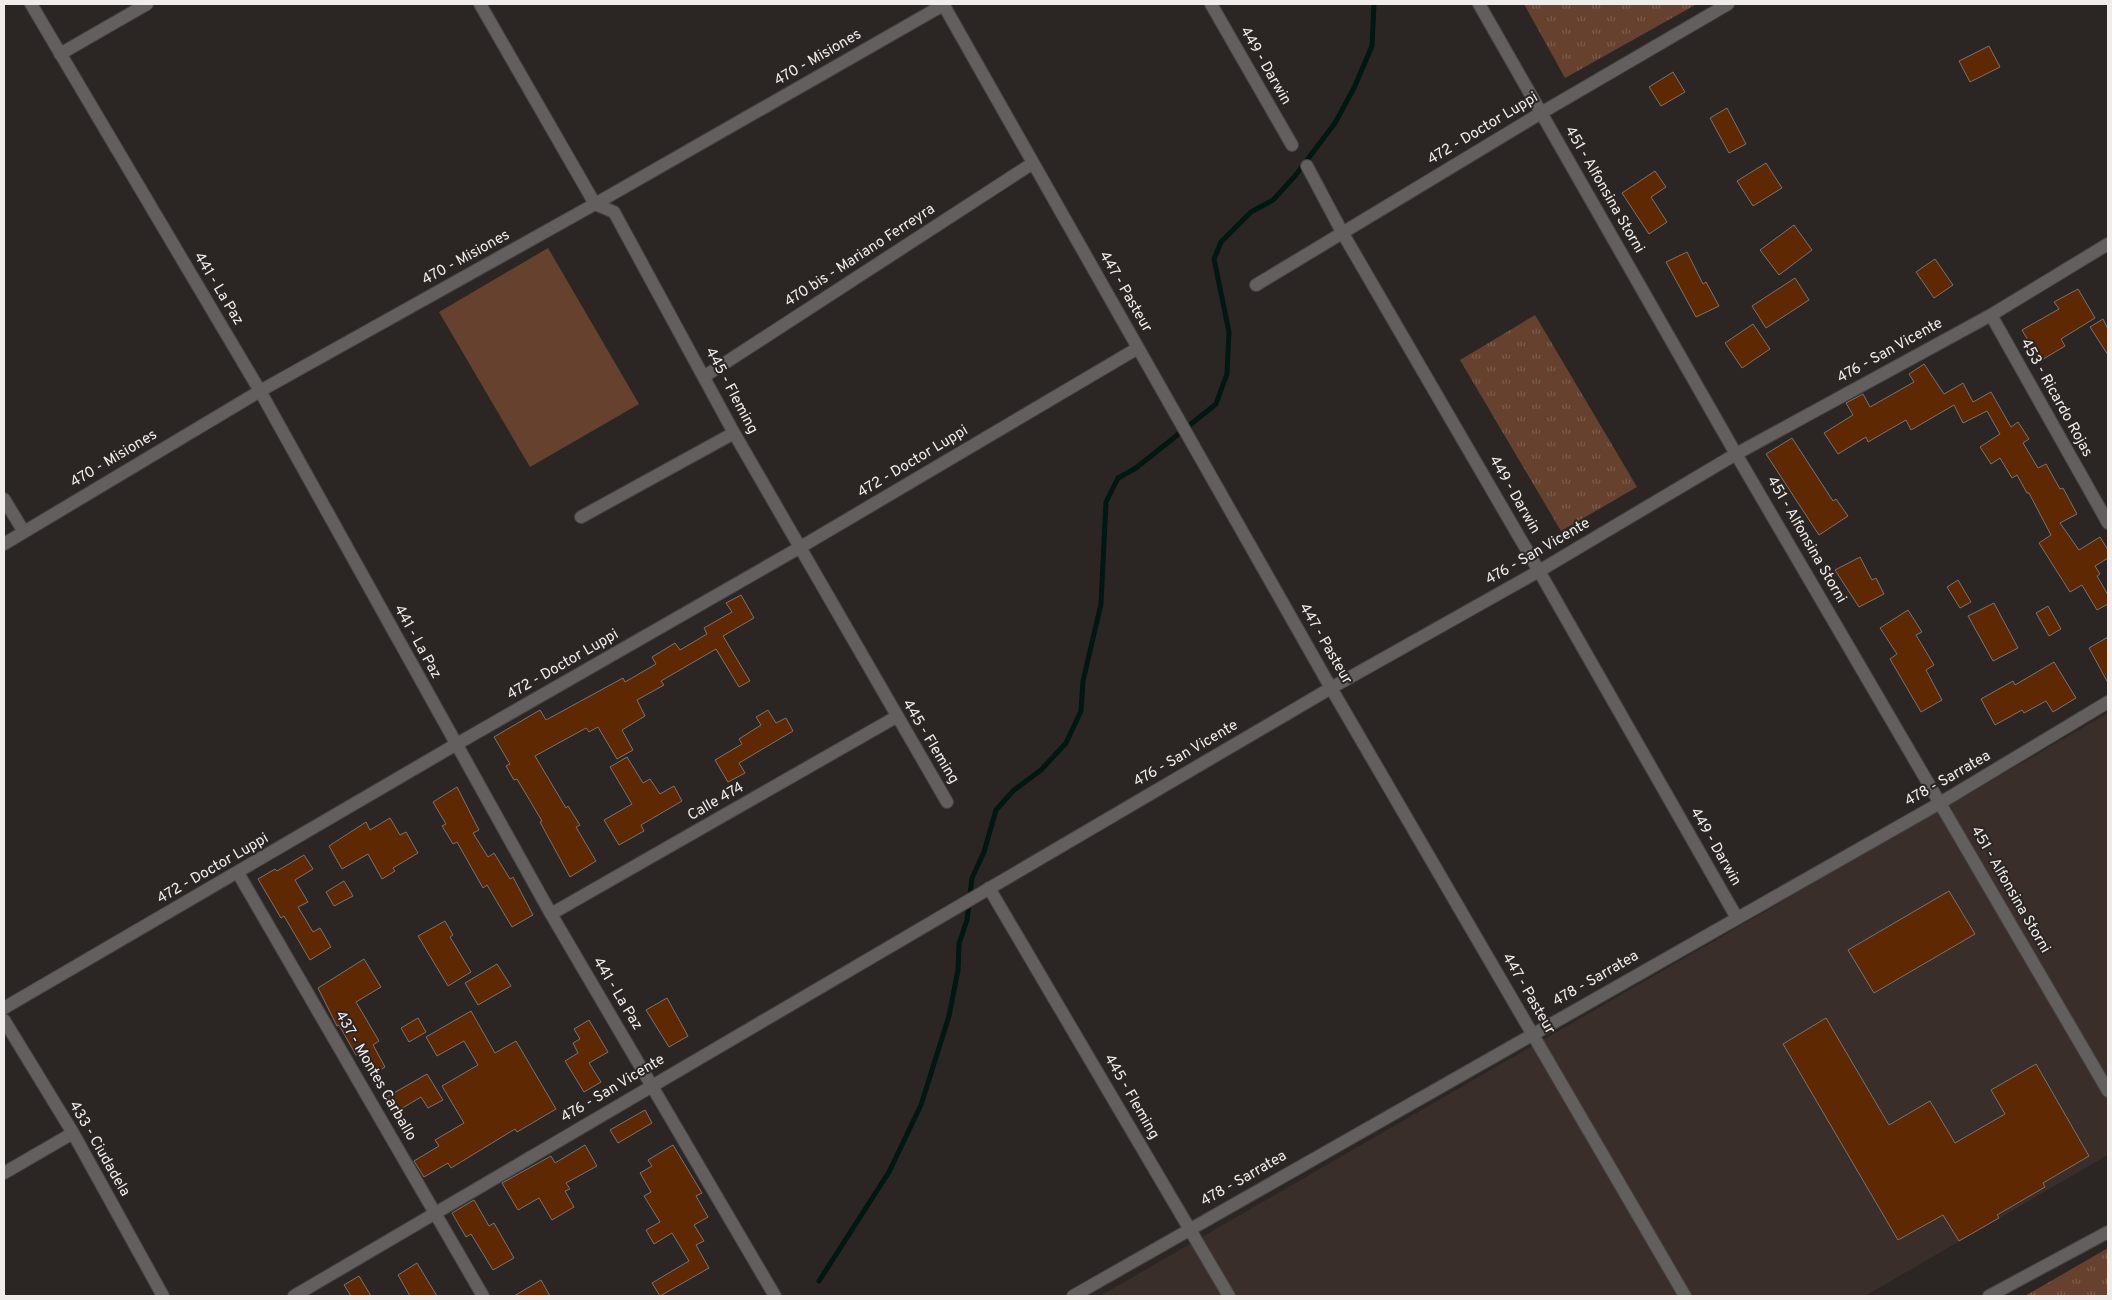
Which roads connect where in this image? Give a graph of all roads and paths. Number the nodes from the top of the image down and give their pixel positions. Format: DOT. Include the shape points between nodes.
graph roads {
  1 [pos="32,4"];
  2 [pos="147,4"];
  3 [pos="480,4"];
  4 [pos="944,4"];
  5 [pos="1211,4"];
  6 [pos="1479,4"];
  7 [pos="1728,4"];
  8 [pos="60,54"];
  9 [pos="1541,113"];
  10 [pos="1292,145"];
  11 [pos="1033,163"];
  12 [pos="1307,166"];
  13 [pos="595,204"];
  14 [pos="1342,232"];
  15 [pos="2108,244"];
  16 [pos="1256,285"];
  17 [pos="1990,315"];
  18 [pos="1138,348"];
  19 [pos="704,376"];
  20 [pos="260,391"];
  21 [pos="734,433"];
  22 [pos="1736,454"];
  23 [pos="4,499"];
  24 [pos="581,517"];
  25 [pos="2108,523"];
  26 [pos="24,532"];
  27 [pos="4,544"];
  28 [pos="799,548"];
  29 [pos="1539,571"];
  30 [pos="1331,688"];
  31 [pos="2108,702"];
  32 [pos="896,717"];
  33 [pos="455,745"];
  34 [pos="947,802"];
  35 [pos="1940,802"];
  36 [pos="238,873"];
  37 [pos="987,889"];
  38 [pos="551,914"];
  39 [pos="1737,918"];
  40 [pos="4,1008"];
  41 [pos="4,1020"];
  42 [pos="1532,1034"];
  43 [pos="652,1084"];
  44 [pos="2108,1091"];
  45 [pos="73,1133"];
  46 [pos="4,1172"];
  47 [pos="436,1213"];
  48 [pos="1190,1228"];
  49 [pos="2108,1232"];
  50 [pos="163,1296"];
  51 [pos="294,1296"];
  52 [pos="483,1296"];
  53 [pos="775,1296"];
  54 [pos="1073,1296"];
  55 [pos="1229,1296"];
  56 [pos="1685,1296"];
  57 [pos="1989,1296"];
  1 -- 8 [label="street, 441 - La Paz"];
  2 -- 8 [label="street"];
  3 -- 13 [label="street"];
  4 -- 11 [label="street, 447 - Pasteur"];
  4 -- 13 [label="street, 470 - Misiones"];
  5 -- 10 [label="street, 449 - Darwin"];
  6 -- 9 [label="street, 451 - Alfonsina Storni"];
  7 -- 9 [label="street, 472 - Doctor Luppi"];
  8 -- 20 [label="street, 441 - La Paz"];
  9 -- 14 [label="street, 472 - Doctor Luppi"];
  9 -- 22 [label="street, 451 - Alfonsina Storni"];
  11 -- 18 [label="street, 447 - Pasteur"];
  11 -- 19 [label="street, 470 bis - Mariano Ferreyra"];
  12 -- 14 [label="street, 449 - Darwin"];
  13 -- 19 [label="street, 445 - Fleming" via="614,212"];
  13 -- 20 [label="street, 470 - Misiones"];
  14 -- 16 [label="street, 472 - Doctor Luppi"];
  14 -- 29 [label="street, 449 - Darwin"];
  15 -- 17 [label="street, 476 - San Vicente"];
  17 -- 22 [label="street, 476 - San Vicente"];
  17 -- 25 [label="street, 453 - Ricardo Rojas"];
  18 -- 28 [label="street, 472 - Doctor Luppi"];
  18 -- 30 [label="street, 447 - Pasteur"];
  19 -- 21 [label="street, 445 - Fleming"];
  20 -- 26 [label="street, 470 - Misiones"];
  20 -- 33 [label="street, 441 - La Paz"];
  21 -- 24 [label="street"];
  21 -- 28 [label="street, 445 - Fleming"];
  22 -- 29 [label="street, 476 - San Vicente"];
  22 -- 35 [label="street, 451 - Alfonsina Storni"];
  23 -- 26 [label="street"];
  26 -- 27 [label="street, 470 - Misiones"];
  28 -- 32 [label="street, 445 - Fleming"];
  28 -- 33 [label="street, 472 - Doctor Luppi"];
  29 -- 30 [label="street, 476 - San Vicente"];
  29 -- 39 [label="street, 449 - Darwin"];
  30 -- 37 [label="street, 476 - San Vicente"];
  30 -- 42 [label="street, 447 - Pasteur"];
  31 -- 35 [label="street, 478 - Sarratea"];
  32 -- 34 [label="street, 445 - Fleming"];
  32 -- 38 [label="street, Calle 474"];
  33 -- 36 [label="street, 472 - Doctor Luppi"];
  33 -- 38 [label="street, 441 - La Paz"];
  35 -- 39 [label="street, 478 - Sarratea"];
  35 -- 44 [label="street, 451 - Alfonsina Storni"];
  36 -- 40 [label="street, 472 - Doctor Luppi"];
  36 -- 47 [label="street, 437 - Montes Carballo"];
  37 -- 43 [label="street, 476 - San Vicente"];
  37 -- 48 [label="street, 445 - Fleming"];
  38 -- 43 [label="street, 441 - La Paz"];
  39 -- 42 [label="street, 478 - Sarratea"];
  41 -- 45 [label="street, 433 - Ciudadela"];
  42 -- 48 [label="street, 478 - Sarratea"];
  42 -- 56 [label="street, 447 - Pasteur"];
  43 -- 47 [label="street, 476 - San Vicente"];
  43 -- 53 [label="street, 441 - La Paz"];
  45 -- 46 [label="street"];
  45 -- 50 [label="street, 433 - Ciudadela"];
  47 -- 51 [label="street, 476 - San Vicente"];
  47 -- 52 [label="street, 437 - Montes Carballo"];
  48 -- 54 [label="street, 478 - Sarratea"];
  48 -- 55 [label="street, 445 - Fleming"];
  49 -- 57 [label="street"];
}
